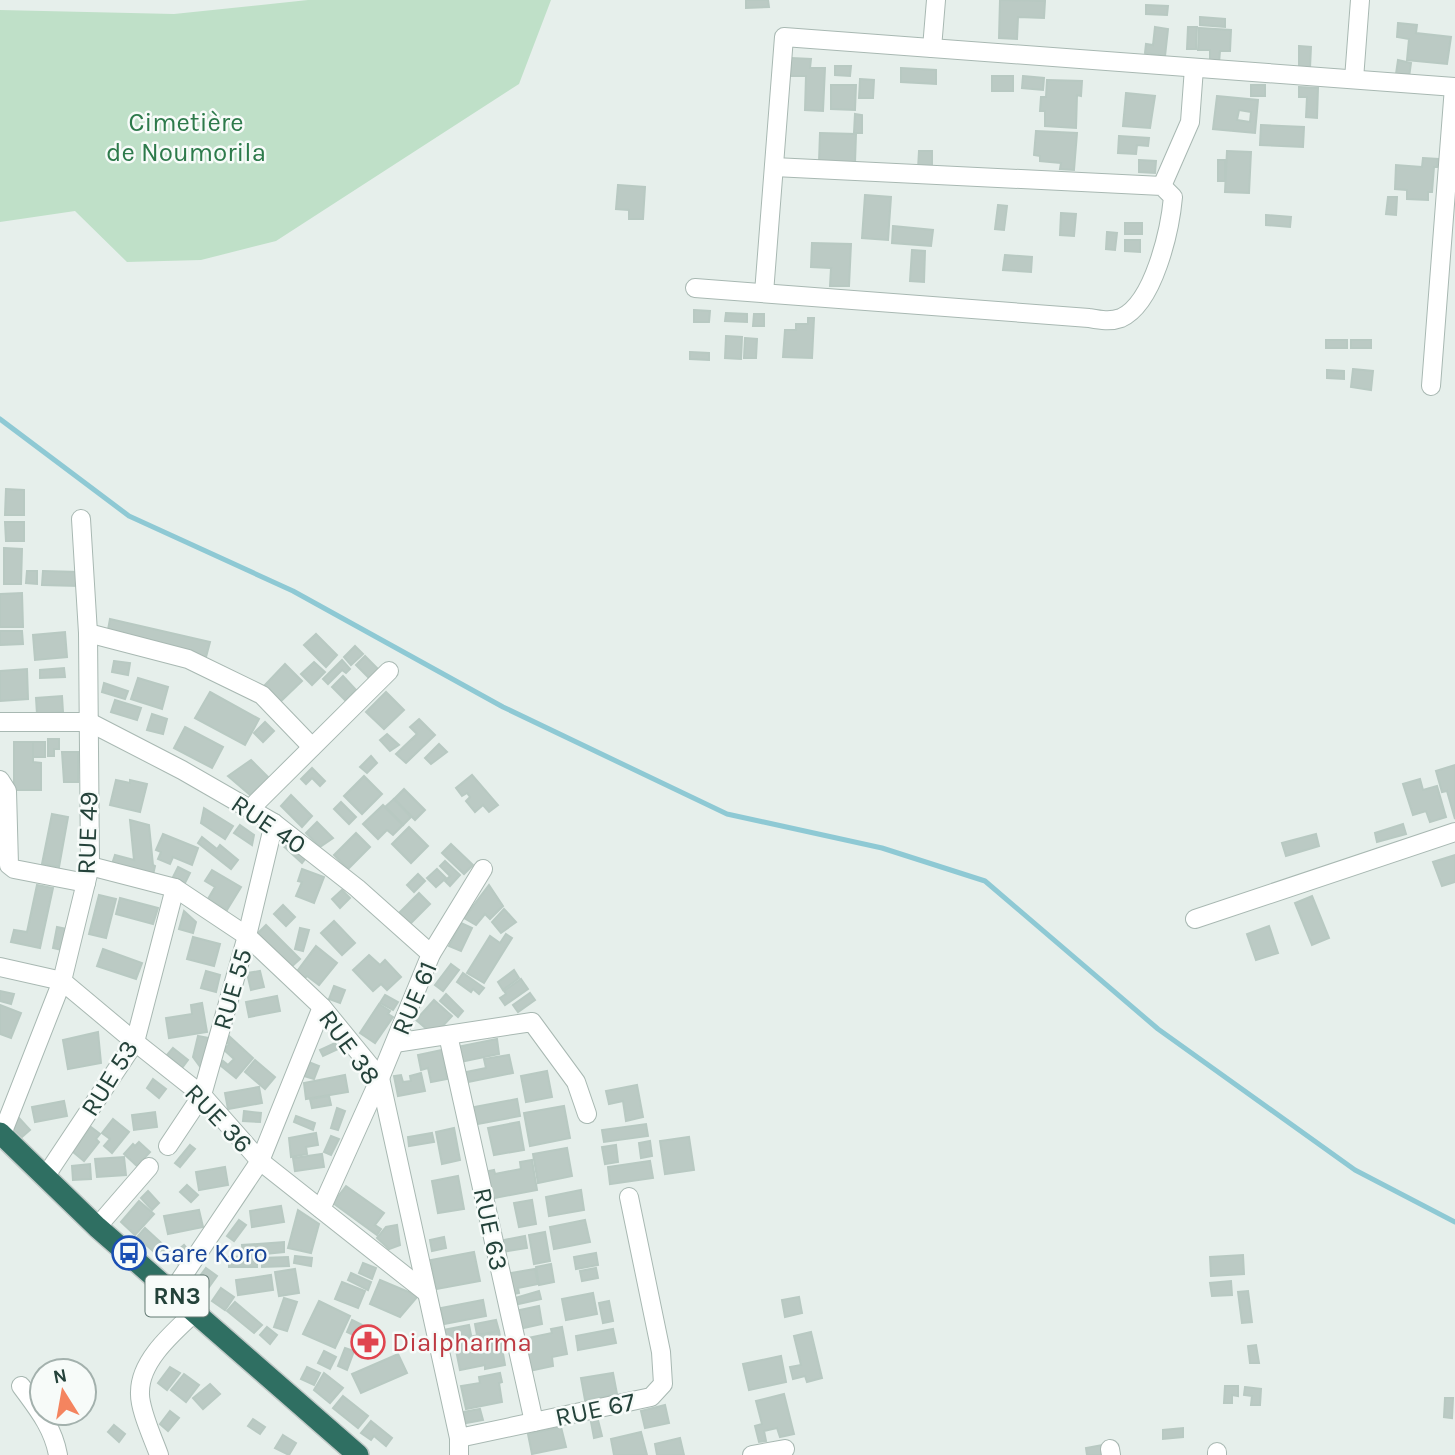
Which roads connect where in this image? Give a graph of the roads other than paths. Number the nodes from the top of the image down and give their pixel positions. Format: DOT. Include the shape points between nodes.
graph roads {
  1 [pos="936,0"];
  2 [pos="1360,0"];
  3 [pos="932,48"];
  4 [pos="1195,68"];
  5 [pos="1354,79"];
  6 [pos="1454,87"];
  7 [pos="774,167"];
  8 [pos="1162,186"];
  9 [pos="695,288"];
  10 [pos="764,293"];
  11 [pos="1431,386"];
  12 [pos="81,519"];
  13 [pos="88,633"];
  14 [pos="389,671"];
  15 [pos="0,722"];
  16 [pos="89,722"];
  17 [pos="312,747"];
  18 [pos="0,780"];
  19 [pos="250,808"];
  20 [pos="274,823"];
  21 [pos="1455,832"];
  22 [pos="483,869"];
  23 [pos="88,875"];
  24 [pos="175,888"];
  25 [pos="1195,919"];
  26 [pos="247,936"];
  27 [pos="432,954"];
  28 [pos="0,967"];
  29 [pos="62,981"];
  30 [pos="322,1007"];
  31 [pos="448,1035"];
  32 [pos="135,1042"];
  33 [pos="395,1043"];
  34 [pos="380,1078"];
  35 [pos="202,1095"];
  36 [pos="587,1114"];
  37 [pos="1,1133"];
  38 [pos="168,1146"];
  39 [pos="260,1161"];
  40 [pos="149,1167"];
  41 [pos="45,1178"];
  42 [pos="629,1197"];
  43 [pos="321,1209"];
  44 [pos="97,1227"];
  45 [pos="172,1292"];
  46 [pos="427,1293"];
  47 [pos="195,1312"];
  48 [pos="22,1386"];
  49 [pos="534,1422"];
  50 [pos="459,1447"];
  51 [pos="785,1449"];
  52 [pos="58,1455"];
  53 [pos="159,1455"];
  54 [pos="358,1455"];
  55 [pos="752,1455"];
  1 -- 3 [label="street"];
  2 -- 5 [label="street"];
  3 -- 4 [label="street"];
  3 -- 7 [label="street" via="784,37"];
  4 -- 5 [label="street"];
  4 -- 8 [label="street" via="1190,122"];
  5 -- 6 [label="street"];
  6 -- 11 [label="street"];
  7 -- 8 [label="street"];
  7 -- 10 [label="street"];
  8 -- 10 [label="street" via="1173,197 1170,227 1147,293 1123,317 1106,321"];
  9 -- 10 [label="street"];
  12 -- 13 [label="street, RUE 49"];
  13 -- 16 [label="street, RUE 49"];
  13 -- 17 [label="street" via="188,659 262,695"];
  14 -- 17 [label="street"];
  15 -- 16 [label="street"];
  16 -- 19 [label="street, RUE 40"];
  16 -- 23 [label="street, RUE 49"];
  17 -- 19 [label="street"];
  18 -- 23 [label="street, RUE 38" via="7,791 9,864 14,869"];
  19 -- 20 [label="street, RUE 40"];
  20 -- 26 [label="street, RUE 55"];
  20 -- 27 [label="street, RUE 40"];
  21 -- 25 [label="street"];
  22 -- 27 [label="street, RUE 61"];
  23 -- 24 [label="street, RUE 38"];
  23 -- 29 [label="street, RUE 49"];
  24 -- 26 [label="street, RUE 38"];
  24 -- 32 [label="street, RUE 53"];
  26 -- 30 [label="street, RUE 38"];
  26 -- 35 [label="street, RUE 55"];
  27 -- 33 [label="street, RUE 61"];
  28 -- 29 [label="street, RUE 36"];
  29 -- 32 [label="street, RUE 36"];
  29 -- 37 [label="street, RUE 49"];
  30 -- 34 [label="street, RUE 38"];
  30 -- 39 [label="street"];
  31 -- 33 [label="street"];
  31 -- 36 [label="street" via="532,1022 576,1082"];
  31 -- 49 [label="street, RUE 63"];
  32 -- 35 [label="street, RUE 36"];
  32 -- 41 [label="street, RUE 53"];
  33 -- 34 [label="street, RUE 61"];
  34 -- 43 [label="street, RUE 61"];
  34 -- 46 [label="street, RUE 38"];
  35 -- 38 [label="street, RUE 55"];
  35 -- 39 [label="street, RUE 36"];
  37 -- 41 [label="highway, RN3"];
  39 -- 43 [label="street, RUE 36"];
  39 -- 45 [label="street"];
  40 -- 44 [label="street"];
  41 -- 44 [label="highway, RN3"];
  42 -- 49 [label="street, RUE 67" via="663,1384 651,1396"];
  43 -- 46 [label="street, RUE 36"];
  44 -- 45 [label="highway, RN3"];
  45 -- 47 [label="highway, RN3"];
  46 -- 50 [label="street, RUE 38"];
  47 -- 53 [label="street" via="144,1373 140,1392"];
  47 -- 54 [label="highway, RN3"];
  48 -- 52 [label="street" via="55,1437"];
  49 -- 50 [label="street, RUE 67"];
  51 -- 55 [label="street"];
}
